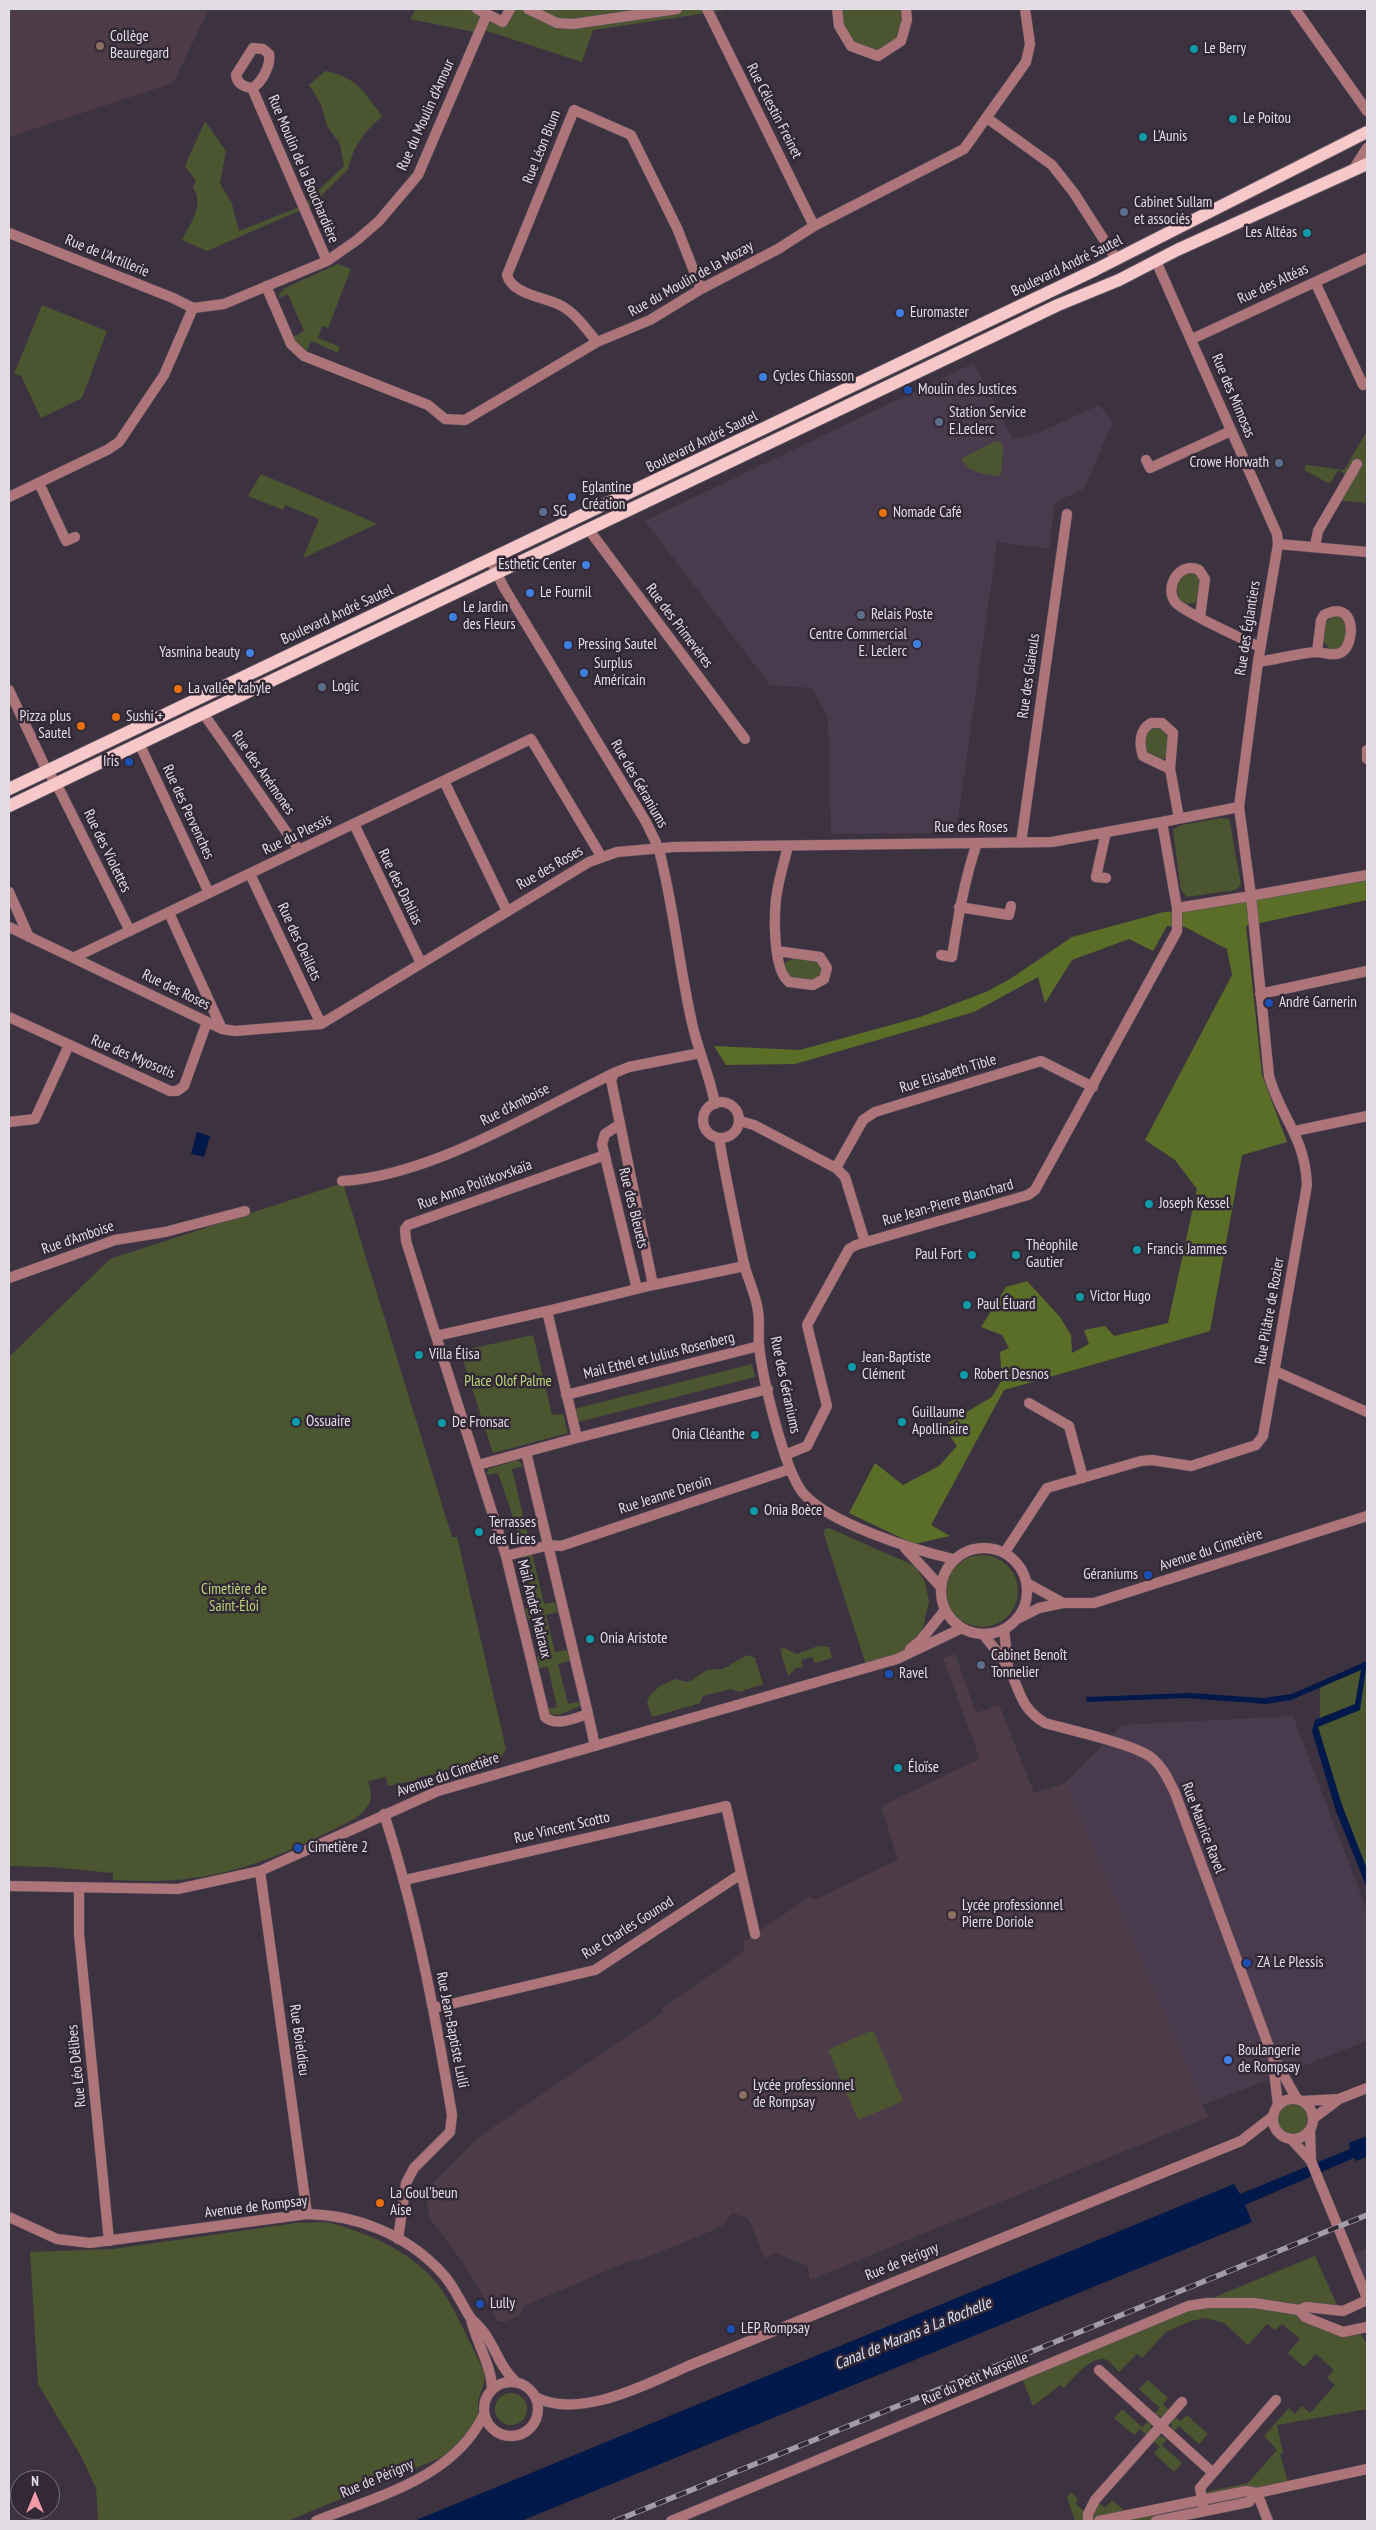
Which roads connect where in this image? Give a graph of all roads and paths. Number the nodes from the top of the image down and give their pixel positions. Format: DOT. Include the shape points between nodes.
graph roads {
  1 [pos="477,9"];
  2 [pos="510,9"];
  3 [pos="528,9"];
  4 [pos="678,9"];
  5 [pos="706,9"];
  6 [pos="837,9"];
  7 [pos="906,9"];
  8 [pos="1025,9"];
  9 [pos="1295,9"];
  10 [pos="487,14"];
  11 [pos="252,88"];
  12 [pos="1367,111"];
  13 [pos="987,118"];
  14 [pos="1367,132"];
  15 [pos="1367,148"];
  16 [pos="1367,164"];
  17 [pos="1353,170"];
  18 [pos="814,226"];
  19 [pos="10,236"];
  20 [pos="1367,258"];
  21 [pos="1116,260"];
  22 [pos="327,261"];
  23 [pos="1156,261"];
  24 [pos="1315,282"];
  25 [pos="266,286"];
  26 [pos="701,289"];
  27 [pos="193,308"];
  28 [pos="1192,339"];
  29 [pos="597,342"];
  30 [pos="1367,383"];
  31 [pos="1231,432"];
  32 [pos="1146,460"];
  33 [pos="1357,464"];
  34 [pos="39,483"];
  35 [pos="9,497"];
  36 [pos="1067,514"];
  37 [pos="589,530"];
  38 [pos="75,538"];
  39 [pos="1278,544"];
  40 [pos="1315,546"];
  41 [pos="1367,552"];
  42 [pos="491,560"];
  43 [pos="497,573"];
  44 [pos="1200,617"];
  45 [pos="1260,647"];
  46 [pos="1317,652"];
  47 [pos="1258,662"];
  48 [pos="9,690"];
  49 [pos="203,713"];
  50 [pos="746,740"];
  51 [pos="140,743"];
  52 [pos="1367,750"];
  53 [pos="1367,759"];
  54 [pos="1170,770"];
  55 [pos="47,771"];
  56 [pos="444,781"];
  57 [pos="56,783"];
  58 [pos="9,789"];
  59 [pos="9,806"];
  60 [pos="1239,807"];
  61 [pos="1179,818"];
  62 [pos="1162,822"];
  63 [pos="354,824"];
  64 [pos="1106,832"];
  65 [pos="976,843"];
  66 [pos="1021,843"];
  67 [pos="788,846"];
  68 [pos="658,848"];
  69 [pos="299,850"];
  70 [pos="600,856"];
  71 [pos="250,874"];
  72 [pos="1367,875"];
  73 [pos="1106,878"];
  74 [pos="9,892"];
  75 [pos="209,893"];
  76 [pos="1251,896"];
  77 [pos="1010,906"];
  78 [pos="959,907"];
  79 [pos="1177,908"];
  80 [pos="507,911"];
  81 [pos="169,913"];
  82 [pos="9,927"];
  83 [pos="130,931"];
  84 [pos="29,937"];
  85 [pos="777,951"];
  86 [pos="941,955"];
  87 [pos="75,957"];
  88 [pos="421,963"];
  89 [pos="1367,971"];
  90 [pos="1260,994"];
  91 [pos="9,1018"];
  92 [pos="207,1022"];
  93 [pos="321,1024"];
  94 [pos="222,1028"];
  95 [pos="69,1045"];
  96 [pos="700,1053"];
  97 [pos="614,1073"];
  98 [pos="1093,1087"];
  99 [pos="715,1104"];
  100 [pos="1367,1116"];
  101 [pos="740,1121"];
  102 [pos="9,1122"];
  103 [pos="619,1125"];
  104 [pos="1295,1131"];
  105 [pos="719,1138"];
  106 [pos="605,1155"];
  107 [pos="836,1168"];
  108 [pos="342,1181"];
  109 [pos="245,1210"];
  110 [pos="865,1242"];
  111 [pos="745,1266"];
  112 [pos="9,1278"];
  113 [pos="654,1286"];
  114 [pos="637,1290"];
  115 [pos="547,1311"];
  116 [pos="436,1336"];
  117 [pos="759,1346"];
  118 [pos="1275,1371"];
  119 [pos="768,1389"];
  120 [pos="566,1395"];
  121 [pos="1029,1403"];
  122 [pos="1367,1412"];
  123 [pos="577,1438"];
  124 [pos="526,1452"];
  125 [pos="785,1455"];
  126 [pos="478,1464"];
  127 [pos="790,1469"];
  128 [pos="1083,1478"];
  129 [pos="1367,1516"];
  130 [pos="549,1545"];
  131 [pos="904,1547"];
  132 [pos="1005,1552"];
  133 [pos="506,1556"];
  134 [pos="953,1559"];
  135 [pos="1027,1583"];
  136 [pos="940,1586"];
  137 [pos="1063,1603"];
  138 [pos="945,1610"];
  139 [pos="1016,1620"];
  140 [pos="962,1628"];
  141 [pos="1004,1629"];
  142 [pos="982,1634"];
  143 [pos="898,1659"];
  144 [pos="1008,1668"];
  145 [pos="588,1714"];
  146 [pos="595,1746"];
  147 [pos="384,1814"];
  148 [pos="260,1870"];
  149 [pos="741,1874"];
  150 [pos="405,1880"];
  151 [pos="9,1886"];
  152 [pos="79,1888"];
  153 [pos="754,1934"];
  154 [pos="434,2008"];
  155 [pos="1272,2055"];
  156 [pos="1367,2088"];
  157 [pos="1339,2099"];
  158 [pos="1300,2100"];
  159 [pos="1278,2105"];
  160 [pos="1272,2117"];
  161 [pos="1314,2118"];
  162 [pos="1310,2131"];
  163 [pos="1292,2140"];
  164 [pos="1311,2161"];
  165 [pos="307,2214"];
  166 [pos="9,2217"];
  167 [pos="398,2239"];
  168 [pos="109,2241"];
  169 [pos="1367,2299"];
  170 [pos="1299,2310"];
  171 [pos="471,2318"];
  172 [pos="1367,2327"];
  173 [pos="1099,2370"];
  174 [pos="516,2382"];
  175 [pos="492,2390"];
  176 [pos="536,2397"];
  177 [pos="1276,2400"];
  178 [pos="1182,2402"];
  179 [pos="484,2414"];
  180 [pos="1162,2426"];
  181 [pos="1367,2469"];
  182 [pos="1213,2473"];
  183 [pos="1255,2493"];
  184 [pos="1201,2501"];
  185 [pos="1204,2511"];
  186 [pos="316,2521"];
  187 [pos="674,2521"];
  188 [pos="1088,2521"];
  189 [pos="1099,2521"];
  190 [pos="1156,2521"];
  191 [pos="1268,2521"];
  1 -- 10 [label="street"];
  2 -- 10 [label="street" via="503,22"];
  3 -- 4 [label="street" via="557,23 572,24"];
  5 -- 18 [label="street, Rue Célestin Freinet"];
  6 -- 7 [label="street" via="839,26 851,46 878,56 901,41 907,20"];
  8 -- 13 [label="street, Rue du Moulin de la Mozay" via="1029,54 1019,75"];
  9 -- 12 [label="street"];
  10 -- 22 [label="street, Rue du Moulin d'Amour" via="418,175 379,221"];
  11 -- 22 [label="street, Rue Moulin de la Bouchardière"];
  13 -- 18 [label="street, Rue du Moulin de la Mozay" via="964,149"];
  13 -- 21 [label="street" via="1052,165"];
  14 -- 21 [label="main road, Boulevard André Sautel"];
  15 -- 17 [label="street"];
  16 -- 17 [label="main road, Boulevard André Sautel"];
  17 -- 23 [label="main road, Boulevard André Sautel"];
  18 -- 26 [label="street, Rue du Moulin de la Mozay" via="778,249"];
  19 -- 27 [label="street, Rue de l'Artillerie"];
  20 -- 24 [label="street, Rue des Altéas"];
  21 -- 42 [label="main road, Boulevard André Sautel"];
  22 -- 25 [label="street, Rue du Moulin d'Amour"];
  23 -- 28 [label="street, Rue des Mimosas"];
  23 -- 37 [label="main road, Boulevard André Sautel"];
  24 -- 28 [label="street, Rue des Altéas"];
  24 -- 30 [label="street" via="1363,385"];
  25 -- 27 [label="street, Rue du Moulin d'Amour" via="217,306"];
  25 -- 29 [label="street, Rue du Moulin de la Mozay" via="295,350 428,405 452,421 473,416"];
  26 -- 29 [label="street, Rue du Moulin de la Mozay" via="650,320"];
  26 -- 29 [label="street, Rue Léon Blum" via="677,228 631,135 574,110 507,275 515,287 563,307"];
  27 -- 34 [label="street" via="164,375 119,442"];
  28 -- 31 [label="street, Rue des Mimosas"];
  31 -- 32 [label="street" via="1150,468"];
  31 -- 39 [label="street, Rue des Mimosas" via="1277,534"];
  33 -- 40 [label="street" via="1318,531"];
  34 -- 35 [label="street"];
  34 -- 38 [label="street" via="66,542"];
  36 -- 66 [label="street, Rue des Glaieuls"];
  37 -- 43 [label="main road, Boulevard André Sautel"];
  37 -- 50 [label="street, Rue des Primevères"];
  39 -- 40 [label="street"];
  39 -- 45 [label="street, Rue des Églantiers"];
  40 -- 41 [label="street"];
  42 -- 43 [label="street, Rue des Géraniums"];
  42 -- 55 [label="main road, Boulevard André Sautel"];
  43 -- 49 [label="main road, Boulevard André Sautel"];
  43 -- 68 [label="street, Rue des Géraniums" via="646,822"];
  44 -- 44 [label="street" via="1204,579 1199,570 1181,570 1174,580 1173,596 1182,607"];
  44 -- 45 [label="street"];
  45 -- 47 [label="street, Rue des Églantiers"];
  46 -- 46 [label="street" via="1324,615 1338,611 1347,614 1350,620 1349,646 1337,654"];
  46 -- 47 [label="street"];
  47 -- 60 [label="street, Rue des Églantiers"];
  48 -- 55 [label="street"];
  49 -- 51 [label="main road, Boulevard André Sautel"];
  49 -- 69 [label="street, Rue des Anémones"];
  51 -- 57 [label="main road, Boulevard André Sautel"];
  51 -- 75 [label="street, Rue des Pervenches"];
  52 -- 53 [label="street"];
  54 -- 54 [label="street" via="1142,756 1142,732 1154,722 1162,723 1173,733"];
  54 -- 61 [label="street"];
  55 -- 57 [label="street"];
  55 -- 58 [label="main road, Boulevard André Sautel"];
  56 -- 63 [label="street, Rue du Plessis"];
  56 -- 70 [label="street, Rue du Plessis" via="531,739"];
  56 -- 80 [label="street"];
  57 -- 59 [label="main road, Boulevard André Sautel"];
  57 -- 83 [label="street, Rue des Violettes"];
  60 -- 61 [label="street, Rue des Roses"];
  60 -- 76 [label="street, Rue des Églantiers"];
  61 -- 62 [label="street, Rue des Roses"];
  62 -- 64 [label="street, Rue des Roses"];
  62 -- 79 [label="street, Rue Jean-Pierre Blanchard"];
  63 -- 69 [label="street, Rue du Plessis"];
  63 -- 88 [label="street, Rue des Dahlias"];
  64 -- 66 [label="street, Rue des Roses" via="1052,842"];
  64 -- 73 [label="street" via="1096,877"];
  65 -- 66 [label="street, Rue des Roses"];
  65 -- 67 [label="street, Rue des Roses"];
  65 -- 78 [label="street"];
  67 -- 68 [label="street, Rue des Roses"];
  67 -- 85 [label="street" via="776,898"];
  68 -- 70 [label="street, Rue des Roses"];
  68 -- 96 [label="street, Rue des Géraniums"];
  69 -- 71 [label="street, Rue du Plessis"];
  70 -- 80 [label="street, Rue des Roses"];
  71 -- 75 [label="street, Rue du Plessis"];
  71 -- 93 [label="street, Rue des Oeillets"];
  72 -- 76 [label="street"];
  74 -- 84 [label="street"];
  75 -- 81 [label="street, Rue du Plessis"];
  76 -- 79 [label="street"];
  76 -- 90 [label="street, Rue Pilâtre de Rozier"];
  77 -- 78 [label="street" via="1009,915"];
  78 -- 86 [label="street" via="952,957"];
  79 -- 98 [label="street, Rue Jean-Pierre Blanchard" via="1177,931"];
  80 -- 88 [label="street, Rue des Roses"];
  81 -- 83 [label="street, Rue du Plessis"];
  81 -- 94 [label="street"];
  82 -- 84 [label="street, Rue des Roses"];
  83 -- 87 [label="street, Rue du Plessis"];
  84 -- 87 [label="street, Rue des Roses"];
  85 -- 85 [label="street" via="820,956 827,968 824,979 813,985 789,982 781,971"];
  87 -- 92 [label="street, Rue des Roses"];
  88 -- 93 [label="street, Rue des Roses"];
  89 -- 90 [label="street"];
  90 -- 104 [label="street, Rue Pilâtre de Rozier" via="1269,1076"];
  91 -- 95 [label="street, Rue des Myosotis"];
  92 -- 94 [label="street, Rue des Roses"];
  92 -- 95 [label="street, Rue des Myosotis" via="184,1086 177,1091 170,1092"];
  93 -- 94 [label="street, Rue des Roses" via="235,1031"];
  95 -- 102 [label="street" via="35,1119"];
  96 -- 97 [label="street, Rue d'Amboise"];
  96 -- 99 [label="street, Rue des Géraniums"];
  97 -- 103 [label="street, Rue des Bleuets" via="612,1080"];
  97 -- 108 [label="street, Rue d'Amboise" via="455,1152 366,1180"];
  98 -- 107 [label="street, Rue Elisabeth Tible" via="1041,1061 876,1112 863,1120"];
  98 -- 110 [label="street, Rue Jean-Pierre Blanchard" via="1036,1190"];
  99 -- 101 [label="street" via="732,1106"];
  99 -- 105 [label="street" via="706,1111 704,1122 709,1133"];
  100 -- 104 [label="street"];
  101 -- 105 [label="street" via="735,1132"];
  101 -- 107 [label="street" via="754,1125"];
  103 -- 106 [label="street, Rue des Bleuets" via="605,1134 602,1144"];
  103 -- 113 [label="street, Rue des Bleuets"];
  104 -- 118 [label="street, Rue Pilâtre de Rozier" via="1306,1164 1307,1185"];
  105 -- 111 [label="street, Rue des Géraniums"];
  106 -- 114 [label="street, Rue des Bleuets"];
  106 -- 116 [label="street, Rue Anna Politkovskaïa" via="408,1225 406,1241"];
  107 -- 110 [label="street" via="845,1177"];
  109 -- 112 [label="street, Rue d'Amboise" via="164,1232 115,1240"];
  110 -- 125 [label="street, Rue Jean-Pierre Blanchard" via="849,1249 807,1325 827,1406 807,1446"];
  111 -- 113 [label="street"];
  111 -- 117 [label="street, Rue des Géraniums" via="758,1311"];
  113 -- 114 [label="street"];
  114 -- 115 [label="street"];
  115 -- 116 [label="street"];
  115 -- 120 [label="street"];
  116 -- 126 [label="street"];
  117 -- 119 [label="street, Rue des Géraniums"];
  117 -- 120 [label="street, Mail Ethel et Julius Rosenberg"];
  118 -- 122 [label="street"];
  118 -- 128 [label="street, Rue Pilâtre de Rozier" via="1263,1436 1256,1445 1191,1466 1147,1460"];
  119 -- 123 [label="street"];
  119 -- 125 [label="street, Rue des Géraniums"];
  120 -- 123 [label="street"];
  121 -- 128 [label="street" via="1069,1426"];
  123 -- 124 [label="street"];
  124 -- 126 [label="street"];
  124 -- 130 [label="street, Mail André Malraux"];
  125 -- 127 [label="street, Rue des Géraniums"];
  126 -- 133 [label="street, Mail André Malraux"];
  127 -- 130 [label="street, Rue Jeanne Deroin" via="561,1546"];
  127 -- 131 [label="street, Rue des Géraniums" via="803,1494 822,1510"];
  128 -- 132 [label="street, Rue Pilâtre de Rozier" via="1047,1488"];
  129 -- 137 [label="street, Avenue du Cimetière" via="1113,1598 1084,1605"];
  130 -- 133 [label="street, Rue Jeanne Deroin"];
  130 -- 145 [label="street, Mail André Malraux"];
  131 -- 134 [label="street, Rue des Géraniums"];
  131 -- 136 [label="street, Rue des Géraniums"];
  132 -- 134 [label="street" via="980,1547"];
  132 -- 135 [label="street" via="1017,1562"];
  133 -- 145 [label="street, Mail André Malraux" via="545,1717 556,1722"];
  134 -- 136 [label="street"];
  135 -- 137 [label="street, Avenue du Cimetière"];
  135 -- 139 [label="street" via="1027,1596"];
  136 -- 138 [label="street"];
  137 -- 139 [label="street, Avenue du Cimetière" via="1039,1608"];
  138 -- 140 [label="street"];
  138 -- 143 [label="street, Avenue du Cimetière" via="920,1641"];
  139 -- 141 [label="street"];
  140 -- 142 [label="street"];
  140 -- 143 [label="street, Avenue du Cimetière"];
  141 -- 142 [label="street"];
  141 -- 144 [label="street, Rue Maurice Ravel"];
  142 -- 144 [label="street, Rue Maurice Ravel"];
  143 -- 146 [label="street, Avenue du Cimetière"];
  144 -- 155 [label="street, Rue Maurice Ravel" via="1031,1715 1044,1723 1134,1749 1151,1757 1165,1774 1175,1793"];
  145 -- 146 [label="street, Mail André Malraux"];
  146 -- 147 [label="street, Avenue du Cimetière" via="438,1791"];
  147 -- 148 [label="street, Avenue du Cimetière"];
  147 -- 150 [label="street, Rue Jean-Baptiste Lulli"];
  148 -- 152 [label="street, Avenue du Cimetière" via="178,1889"];
  148 -- 165 [label="street, Rue Boieldieu"];
  149 -- 150 [label="street, Rue Vincent Scotto" via="726,1806"];
  149 -- 153 [label="street"];
  149 -- 154 [label="street, Rue Charles Gounod" via="595,1970"];
  150 -- 154 [label="street, Rue Jean-Baptiste Lulli"];
  151 -- 152 [label="street, Avenue du Cimetière"];
  152 -- 168 [label="street, Rue Léo Délibes" via="79,1934"];
  154 -- 167 [label="street, Rue Jean-Baptiste Lulli" via="452,2115 450,2132 414,2168 406,2183"];
  155 -- 158 [label="street, Rue Maurice Ravel"];
  155 -- 159 [label="street, Rue Maurice Ravel"];
  156 -- 157 [label="street"];
  157 -- 158 [label="street"];
  157 -- 161 [label="street"];
  158 -- 159 [label="street" via="1284,2101"];
  158 -- 161 [label="street" via="1309,2106"];
  159 -- 160 [label="street"];
  160 -- 163 [label="street" via="1275,2130"];
  160 -- 176 [label="street, Rue de Périgny" via="1241,2141 625,2394 570,2405 545,2402"];
  161 -- 162 [label="street"];
  162 -- 163 [label="street"];
  162 -- 164 [label="street"];
  163 -- 164 [label="street"];
  164 -- 169 [label="street"];
  165 -- 167 [label="street, Avenue de Rompsay" via="344,2217"];
  165 -- 168 [label="street, Avenue de Rompsay"];
  166 -- 168 [label="street, Avenue de Rompsay" via="73,2243"];
  167 -- 171 [label="street, Avenue de Rompsay" via="442,2272"];
  169 -- 170 [label="street, Rue du Petit Marseille" via="1343,2311 1306,2307"];
  170 -- 172 [label="street, Rue du Petit Marseille" via="1306,2317 1343,2332"];
  170 -- 187 [label="street, Rue du Petit Marseille" via="1254,2303 1188,2306"];
  171 -- 174 [label="street, Avenue de Rompsay" via="484,2332 507,2374"];
  171 -- 175 [label="street, Avenue de Rompsay" via="490,2372"];
  173 -- 180 [label="street"];
  174 -- 175 [label="street" via="503,2383"];
  174 -- 176 [label="street" via="527,2387"];
  175 -- 179 [label="street" via="485,2401"];
  176 -- 179 [label="street" via="537,2419 522,2434 502,2435 490,2427"];
  177 -- 182 [label="street"];
  178 -- 180 [label="street"];
  179 -- 186 [label="street, Rue de Périgny" via="456,2455 422,2476"];
  180 -- 182 [label="street"];
  180 -- 188 [label="street" via="1095,2500"];
  181 -- 183 [label="street"];
  182 -- 184 [label="street" via="1200,2488"];
  183 -- 184 [label="street" via="1246,2491"];
  183 -- 185 [label="street" via="1249,2502"];
  183 -- 191 [label="street"];
  184 -- 185 [label="street"];
  184 -- 189 [label="street"];
  185 -- 190 [label="street"];
}
